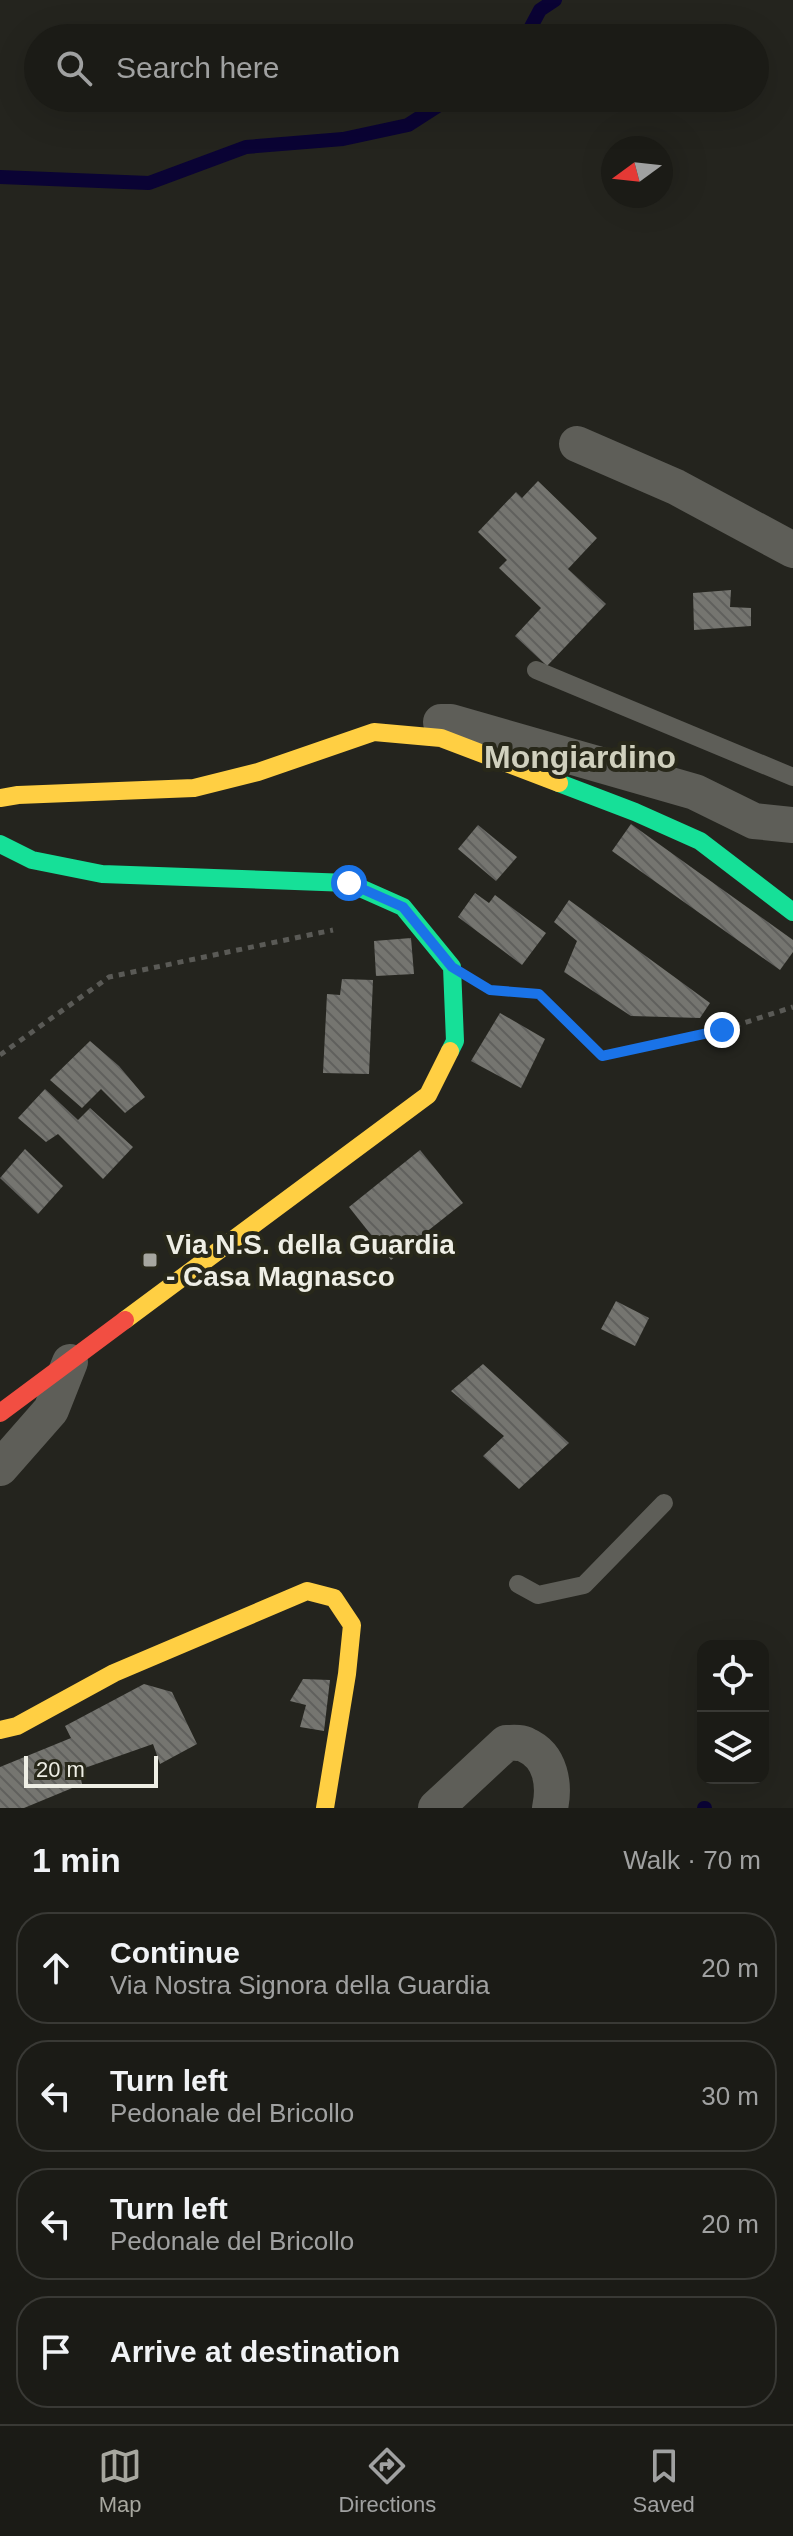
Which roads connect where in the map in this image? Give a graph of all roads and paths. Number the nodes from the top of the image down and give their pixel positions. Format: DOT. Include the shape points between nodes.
graph roads {
  1 [pos="577,444"];
  2 [pos="793,550"];
  3 [pos="536,670"];
  4 [pos="374,732"];
  5 [pos="793,777"];
  6 [pos="0,798"];
  7 [pos="793,825"];
  8 [pos="0,844"];
  9 [pos="793,912"];
  10 [pos="337,929"];
  11 [pos="452,967"];
  12 [pos="793,1007"];
  13 [pos="0,1055"];
  14 [pos="70,1362"];
  15 [pos="0,1413"];
  16 [pos="0,1468"];
  17 [pos="664,1503"];
  18 [pos="518,1584"];
  19 [pos="0,1730"];
  20 [pos="325,1808"];
  21 [pos="436,1808"];
  22 [pos="550,1808"];
  1 -- 2 [label="street" via="676,487"];
  3 -- 5 [label="lane"];
  4 -- 6 [label="street" via="194,788"];
  4 -- 7 [label="street" via="401,720 451,722 695,792 754,821"];
  4 -- 9 [label="street" via="441,738 635,812 700,841"];
  8 -- 11 [label="street" via="32,860 102,874 349,883 403,907"];
  10 -- 13 [label="path" via="109,977"];
  11 -- 12 [label="path" via="490,990 539,994 602,1056 722,1030"];
  11 -- 14 [label="street" via="455,1041 428,1095"];
  14 -- 15 [label="street"];
  14 -- 16 [label="street" via="51,1410"];
  17 -- 18 [label="lane" via="584,1585 538,1595"];
  19 -- 20 [label="street" via="17,1726 114,1673 307,1591 334,1598 352,1625"];
  21 -- 22 [label="street" via="506,1743 526,1745 548,1764"];
}
